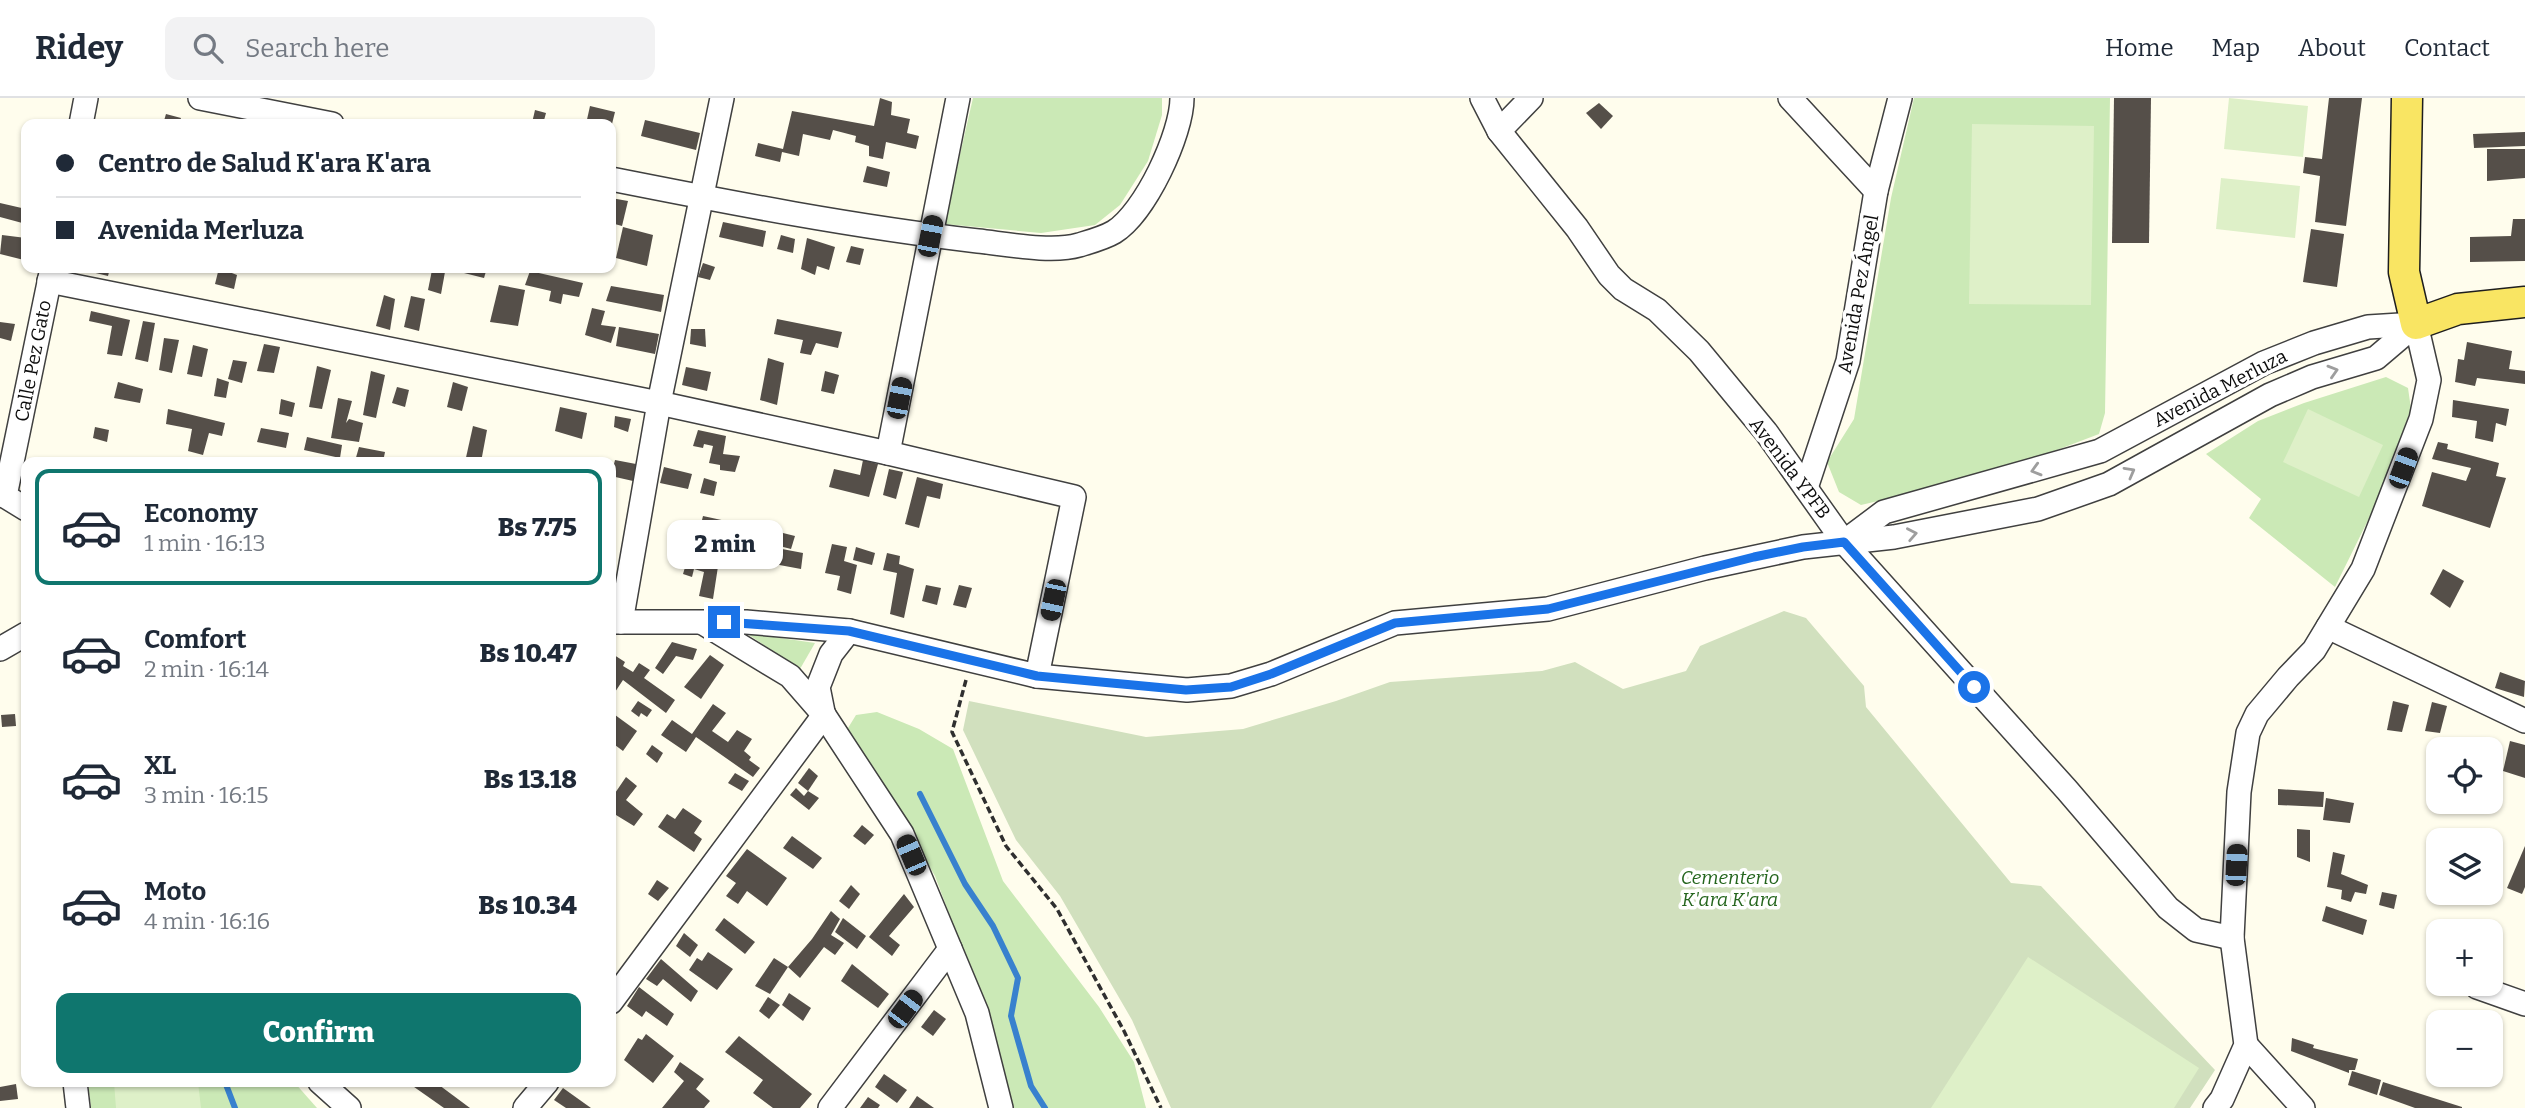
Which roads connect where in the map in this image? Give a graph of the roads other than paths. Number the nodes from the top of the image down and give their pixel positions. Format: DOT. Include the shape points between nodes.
graph roads {
  1 [pos="86,98"];
  2 [pos="200,98"];
  3 [pos="722,98"];
  4 [pos="958,98"];
  5 [pos="1182,98"];
  6 [pos="1482,98"];
  7 [pos="1531,98"];
  8 [pos="1790,98"];
  9 [pos="1900,98"];
  10 [pos="2407,98"];
  11 [pos="82,119"];
  12 [pos="307,119"];
  13 [pos="1499,131"];
  14 [pos="616,180"];
  15 [pos="1876,191"];
  16 [pos="701,197"];
  17 [pos="930,236"];
  18 [pos="50,274"];
  19 [pos="2525,302"];
  20 [pos="2416,324"];
  21 [pos="659,403"];
  22 [pos="888,453"];
  23 [pos="19,467"];
  24 [pos="1806,488"];
  25 [pos="3,495"];
  26 [pos="21,506"];
  27 [pos="1844,542"];
  28 [pos="618,597"];
  29 [pos="616,622"];
  30 [pos="702,622"];
  31 [pos="2328,627"];
  32 [pos="849,631"];
  33 [pos="21,637"];
  34 [pos="0,649"];
  35 [pos="1037,676"];
  36 [pos="824,715"];
  37 [pos="2525,721"];
  38 [pos="2232,937"];
  39 [pos="950,949"];
  40 [pos="616,995"];
  41 [pos="2502,996"];
  42 [pos="2525,1004"];
  43 [pos="2246,1045"];
  44 [pos="76,1087"];
  45 [pos="326,1087"];
  46 [pos="543,1087"];
  47 [pos="78,1108"];
  48 [pos="349,1108"];
  49 [pos="526,1108"];
  50 [pos="830,1108"];
  51 [pos="1001,1108"];
  52 [pos="2215,1108"];
  53 [pos="2303,1108"];
  1 -- 11 [label="street"];
  2 -- 12 [label="street"];
  3 -- 16 [label="street"];
  4 -- 17 [label="street"];
  5 -- 17 [label="street" via="1167,161 1136,210 1115,232 1076,246 1044,247"];
  6 -- 13 [label="street, Avenida YPFB"];
  7 -- 13 [label="street"];
  8 -- 15 [label="street"];
  9 -- 15 [label="street, Avenida Pez Ángel"];
  10 -- 20 [label="main road" via="2404,272"];
  13 -- 24 [label="street, Avenida YPFB" via="1609,275 1657,310 1699,351"];
  14 -- 16 [label="street"];
  15 -- 24 [label="street, Avenida Pez Ángel" via="1848,361"];
  16 -- 17 [label="street"];
  16 -- 21 [label="street"];
  17 -- 22 [label="street"];
  18 -- 21 [label="street"];
  18 -- 23 [label="street, Calle Pez Gato"];
  19 -- 20 [label="main road" via="2458,309"];
  20 -- 27 [label="street, Avenida Merluza, one-way" via="2368,327 2314,343 2264,363 2100,451 1884,512"];
  27 -- 20 [label="street, Avenida Merluza, one-way" via="2038,509 2109,484 2270,395 2376,358"];
  20 -- 31 [label="street" via="2429,380 2421,419 2363,569"];
  21 -- 22 [label="street"];
  21 -- 28 [label="street"];
  22 -- 35 [label="street" via="1074,498"];
  23 -- 25 [label="street, Calle Pez Gato"];
  24 -- 27 [label="street, Avenida YPFB"];
  25 -- 26 [label="street"];
  27 -- 35 [label="street, Avenida Merluza" via="1754,557 1548,609 1395,623 1231,687 1186,690"];
  27 -- 38 [label="street, Avenida YPFB" via="2168,908 2196,930"];
  28 -- 29 [label="street"];
  29 -- 30 [label="street, Avenida Merluza"];
  30 -- 32 [label="street, Avenida Merluza"];
  30 -- 36 [label="street" via="790,676"];
  31 -- 37 [label="street"];
  31 -- 38 [label="street" via="2248,733 2239,792"];
  32 -- 35 [label="street, Avenida Merluza"];
  32 -- 36 [label="street" via="831,654 818,687"];
  33 -- 34 [label="street"];
  36 -- 39 [label="street" via="902,834"];
  36 -- 40 [label="street"];
  38 -- 43 [label="street"];
  39 -- 50 [label="street"];
  39 -- 51 [label="street" via="977,1013"];
  41 -- 42 [label="street"];
  43 -- 52 [label="street"];
  43 -- 53 [label="street"];
  44 -- 47 [label="street"];
  45 -- 48 [label="street"];
  46 -- 49 [label="street"];
}
